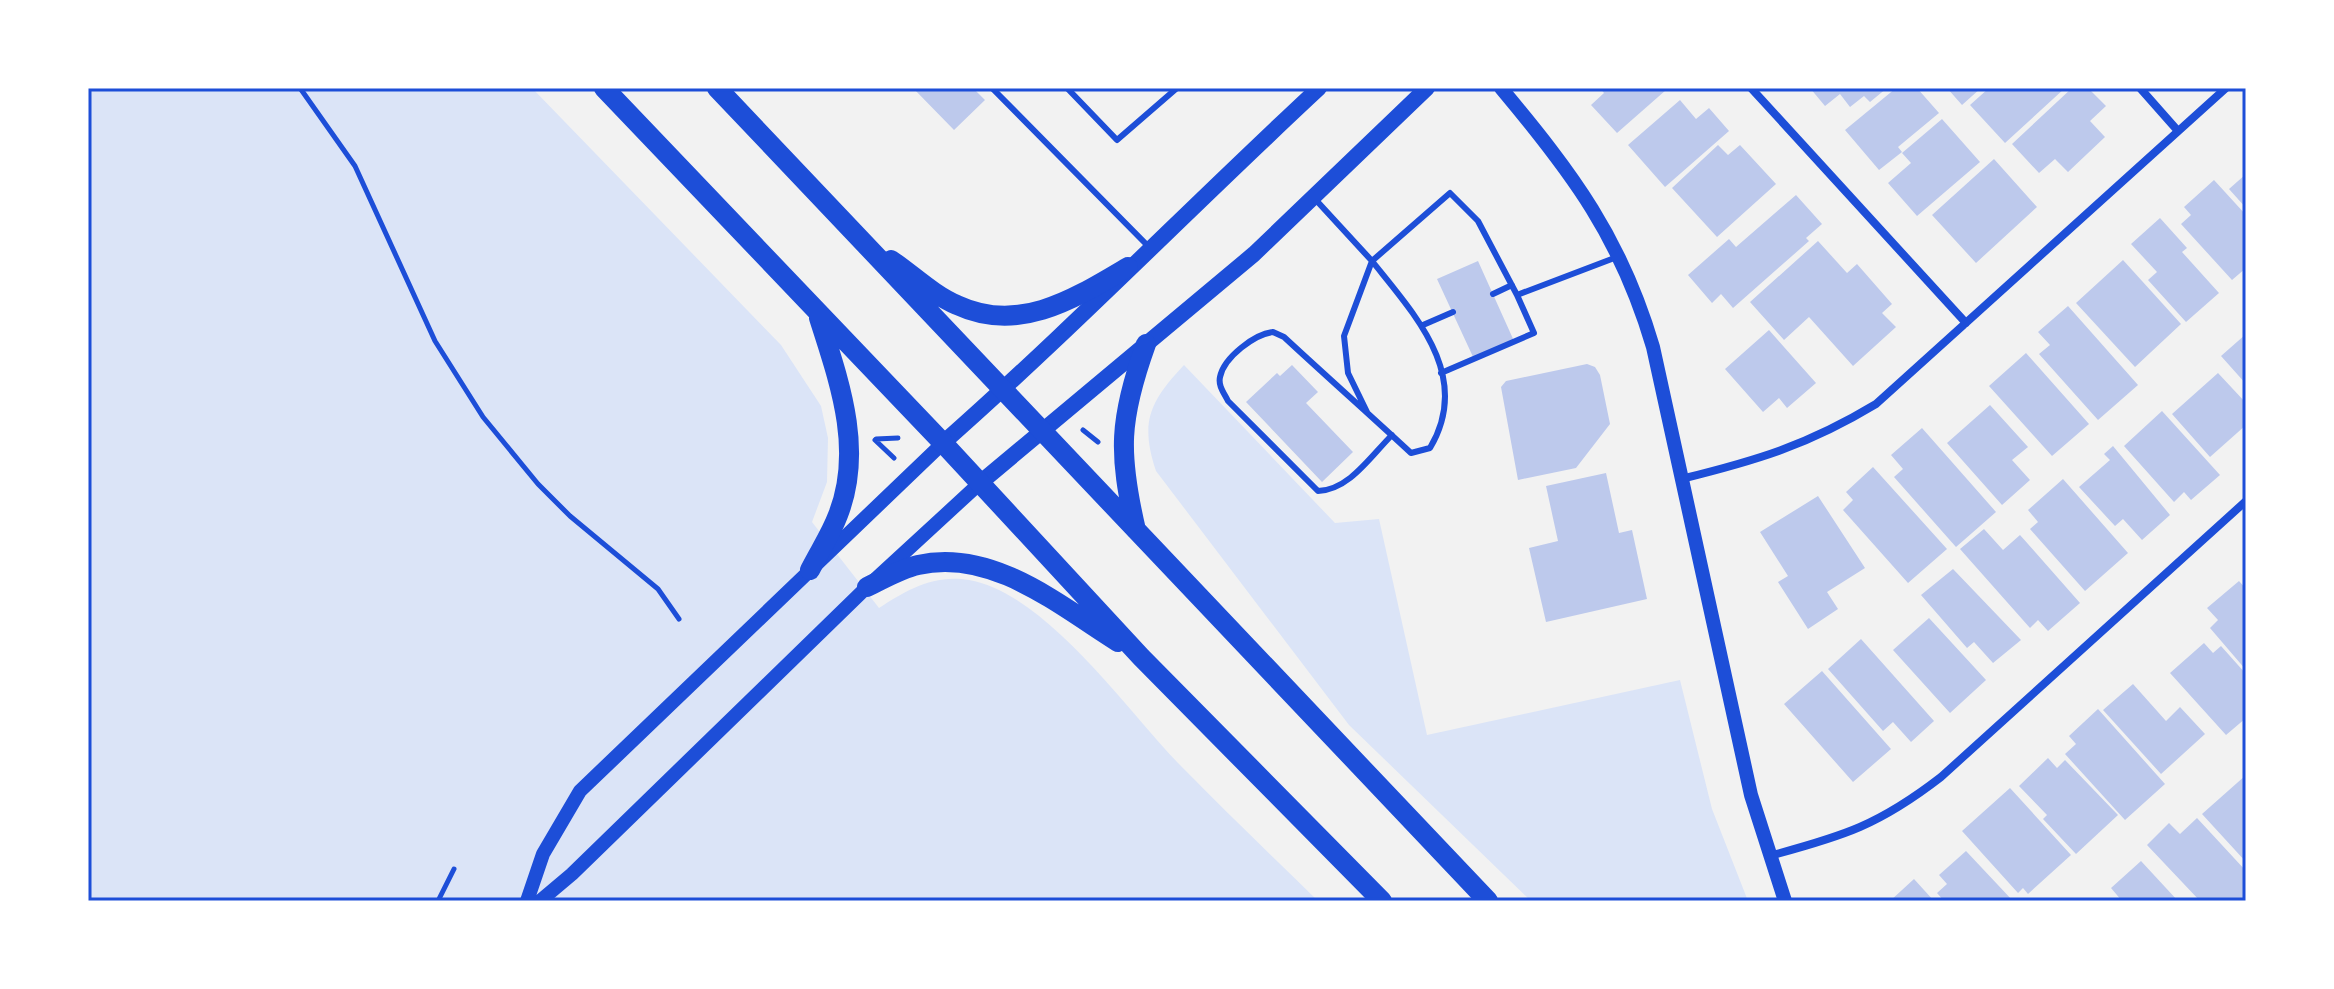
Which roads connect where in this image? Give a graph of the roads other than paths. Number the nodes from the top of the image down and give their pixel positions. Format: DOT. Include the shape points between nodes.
graph roads {
  1 [pos="604,88"];
  2 [pos="717,88"];
  3 [pos="992,88"];
  4 [pos="1067,88"];
  5 [pos="1177,88"];
  6 [pos="1319,88"];
  7 [pos="1427,88"];
  8 [pos="1501,88"];
  9 [pos="1751,88"];
  10 [pos="2140,88"];
  11 [pos="2226,88"];
  12 [pos="2178,131"];
  13 [pos="1315,199"];
  14 [pos="850,230"];
  15 [pos="1149,247"];
  16 [pos="1620,255"];
  17 [pos="1372,261"];
  18 [pos="1128,267"];
  19 [pos="1512,285"];
  20 [pos="1493,294"];
  21 [pos="1517,295"];
  22 [pos="1453,312"];
  23 [pos="818,314"];
  24 [pos="1966,323"];
  25 [pos="1423,325"];
  26 [pos="1146,344"];
  27 [pos="1441,373"];
  28 [pos="1003,390"];
  29 [pos="1369,416"];
  30 [pos="1041,430"];
  31 [pos="1392,435"];
  32 [pos="943,443"];
  33 [pos="1681,479"];
  34 [pos="980,483"];
  35 [pos="2246,501"];
  36 [pos="1137,534"];
  37 [pos="810,570"];
  38 [pos="867,587"];
  39 [pos="1141,657"];
  40 [pos="1769,857"];
  41 [pos="527,901"];
  42 [pos="540,901"];
  43 [pos="1382,901"];
  44 [pos="1488,901"];
  45 [pos="1785,901"];
  1 -- 23 [label="main road"];
  2 -- 14 [label="main road"];
  3 -- 15 [label="lane"];
  4 -- 5 [label="lane" via="1117,140"];
  6 -- 15 [label="main road"];
  7 -- 13 [label="main road"];
  8 -- 16 [label="street" via="1564,164"];
  9 -- 24 [label="street"];
  10 -- 12 [label="street"];
  11 -- 12 [label="street"];
  12 -- 24 [label="street"];
  13 -- 17 [label="lane"];
  13 -- 26 [label="main road"];
  14 -- 18 [label="main road" via="954,304 979,314 1043,311"];
  14 -- 28 [label="main road"];
  15 -- 18 [label="main road"];
  16 -- 21 [label="lane"];
  16 -- 33 [label="street" via="1653,347"];
  17 -- 19 [label="lane" via="1450,193 1478,221"];
  17 -- 25 [label="lane"];
  17 -- 29 [label="lane" via="1344,336 1348,373"];
  18 -- 28 [label="main road"];
  19 -- 20 [label="lane"];
  19 -- 21 [label="lane"];
  21 -- 27 [label="lane" via="1534,333"];
  22 -- 25 [label="lane"];
  23 -- 32 [label="main road"];
  23 -- 37 [label="main road" via="845,405 849,451 838,516"];
  24 -- 33 [label="street" via="1876,404 1825,435"];
  25 -- 27 [label="lane"];
  26 -- 30 [label="main road"];
  26 -- 36 [label="main road" via="1123,419 1125,472"];
  27 -- 31 [label="lane" via="1444,424 1430,448 1411,453"];
  28 -- 30 [label="main road"];
  28 -- 32 [label="main road"];
  29 -- 31 [label="lane"];
  29 -- 31 [label="lane" via="1273,332 1254,338 1220,375 1228,401 1318,491 1343,484"];
  30 -- 34 [label="main road"];
  30 -- 36 [label="main road"];
  32 -- 34 [label="main road"];
  32 -- 37 [label="street"];
  33 -- 40 [label="street"];
  34 -- 38 [label="street"];
  34 -- 39 [label="main road"];
  35 -- 40 [label="street" via="1903,806 1862,829"];
  36 -- 44 [label="main road"];
  37 -- 41 [label="street" via="580,791 543,854"];
  38 -- 39 [label="main road" via="919,565 979,566 1018,581"];
  38 -- 42 [label="street"];
  39 -- 43 [label="main road"];
  40 -- 45 [label="street"];
}
